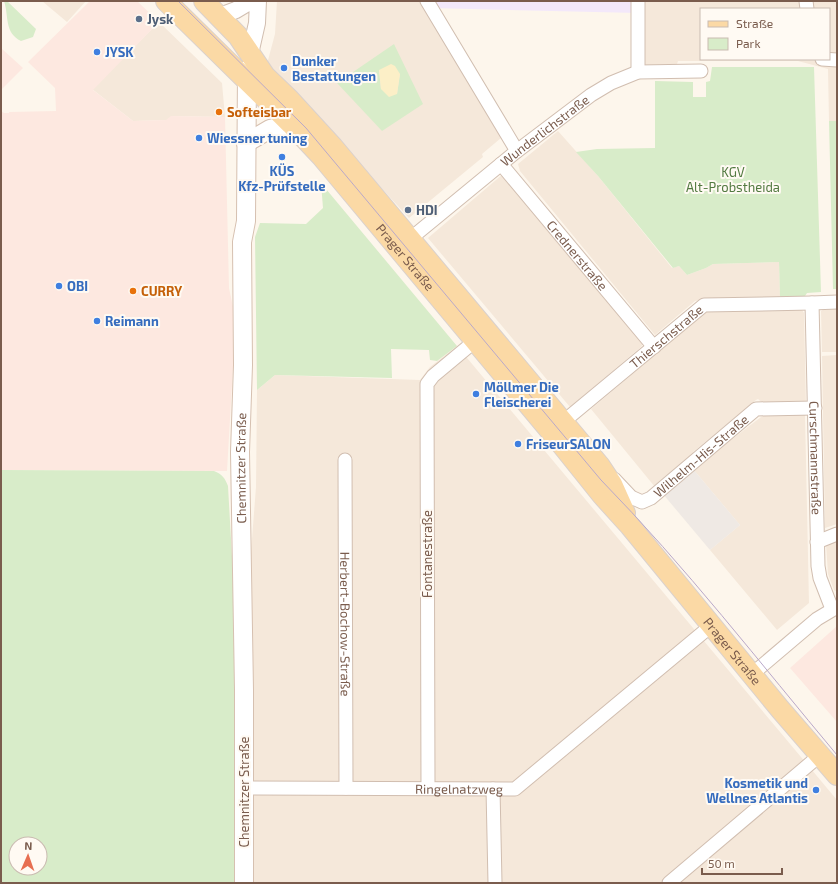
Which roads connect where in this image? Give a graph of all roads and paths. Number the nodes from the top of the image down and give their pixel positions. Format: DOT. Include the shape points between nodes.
graph roads {
  1 [pos="166,1"];
  2 [pos="204,1"];
  3 [pos="251,1"];
  4 [pos="258,1"];
  5 [pos="427,1"];
  6 [pos="638,1"];
  7 [pos="220,16"];
  8 [pos="250,54"];
  9 [pos="701,71"];
  10 [pos="638,72"];
  11 [pos="247,80"];
  12 [pos="291,124"];
  13 [pos="246,143"];
  14 [pos="517,151"];
  15 [pos="501,164"];
  16 [pos="410,239"];
  17 [pos="837,302"];
  18 [pos="812,304"];
  19 [pos="475,341"];
  20 [pos="654,347"];
  21 [pos="814,408"];
  22 [pos="563,422"];
  23 [pos="345,460"];
  24 [pos="600,466"];
  25 [pos="630,526"];
  26 [pos="837,534"];
  27 [pos="817,542"];
  28 [pos="834,608"];
  29 [pos="712,625"];
  30 [pos="751,675"];
  31 [pos="819,756"];
  32 [pos="837,775"];
  33 [pos="244,788"];
  34 [pos="346,788"];
  35 [pos="428,788"];
  36 [pos="493,788"];
  37 [pos="244,883"];
  38 [pos="495,883"];
  39 [pos="669,883"];
  1 -- 11 [label="main road, Prager Straße"];
  2 -- 7 [label="main road, Prager Straße"];
  3 -- 7 [label="street"];
  4 -- 8 [label="street" via="257,23"];
  5 -- 14 [label="street"];
  6 -- 10 [label="street"];
  7 -- 8 [label="main road, Prager Straße"];
  8 -- 11 [label="main road, Chemnitzer Straße"];
  8 -- 16 [label="main road, Prager Straße" via="265,76 333,147"];
  9 -- 10 [label="street, Wunderlichstraße"];
  10 -- 14 [label="street, Wunderlichstraße" via="591,95"];
  11 -- 12 [label="main road, Prager Straße"];
  11 -- 13 [label="main road, Chemnitzer Straße"];
  12 -- 13 [label="main road" via="270,129"];
  12 -- 19 [label="main road, Prager Straße"];
  13 -- 33 [label="main road, Chemnitzer Straße" via="240,437"];
  14 -- 15 [label="street, Wunderlichstraße"];
  15 -- 16 [label="street, Wunderlichstraße"];
  15 -- 20 [label="street, Crednerstraße"];
  16 -- 22 [label="main road, Prager Straße"];
  17 -- 18 [label="street, Thierschstraße"];
  18 -- 20 [label="street, Thierschstraße" via="704,305"];
  18 -- 21 [label="street, Curschmannstraße"];
  19 -- 25 [label="main road, Prager Straße"];
  19 -- 35 [label="street, Fontanestraße" via="427,384"];
  20 -- 22 [label="street, Thierschstraße"];
  21 -- 24 [label="street, Wilhelm-His-Straße" via="756,409 642,502 631,496"];
  21 -- 27 [label="street, Curschmannstraße"];
  22 -- 24 [label="main road, Prager Straße"];
  23 -- 34 [label="street, Herbert-Bochow-Straße"];
  24 -- 25 [label="main road, Prager Straße" via="619,498"];
  25 -- 29 [label="main road, Prager Straße"];
  26 -- 27 [label="street"];
  27 -- 28 [label="street, Curschmannstraße" via="820,578"];
  28 -- 30 [label="street" via="806,628"];
  29 -- 30 [label="main road, Prager Straße"];
  29 -- 36 [label="street, Ringelnatzweg" via="515,789"];
  30 -- 31 [label="main road, Prager Straße"];
  31 -- 32 [label="main road, Prager Straße"];
  31 -- 39 [label="street"];
  33 -- 34 [label="street, Ringelnatzweg"];
  33 -- 37 [label="main road, Chemnitzer Straße"];
  34 -- 35 [label="street, Ringelnatzweg"];
  35 -- 36 [label="street, Ringelnatzweg"];
  36 -- 38 [label="street"];
}
